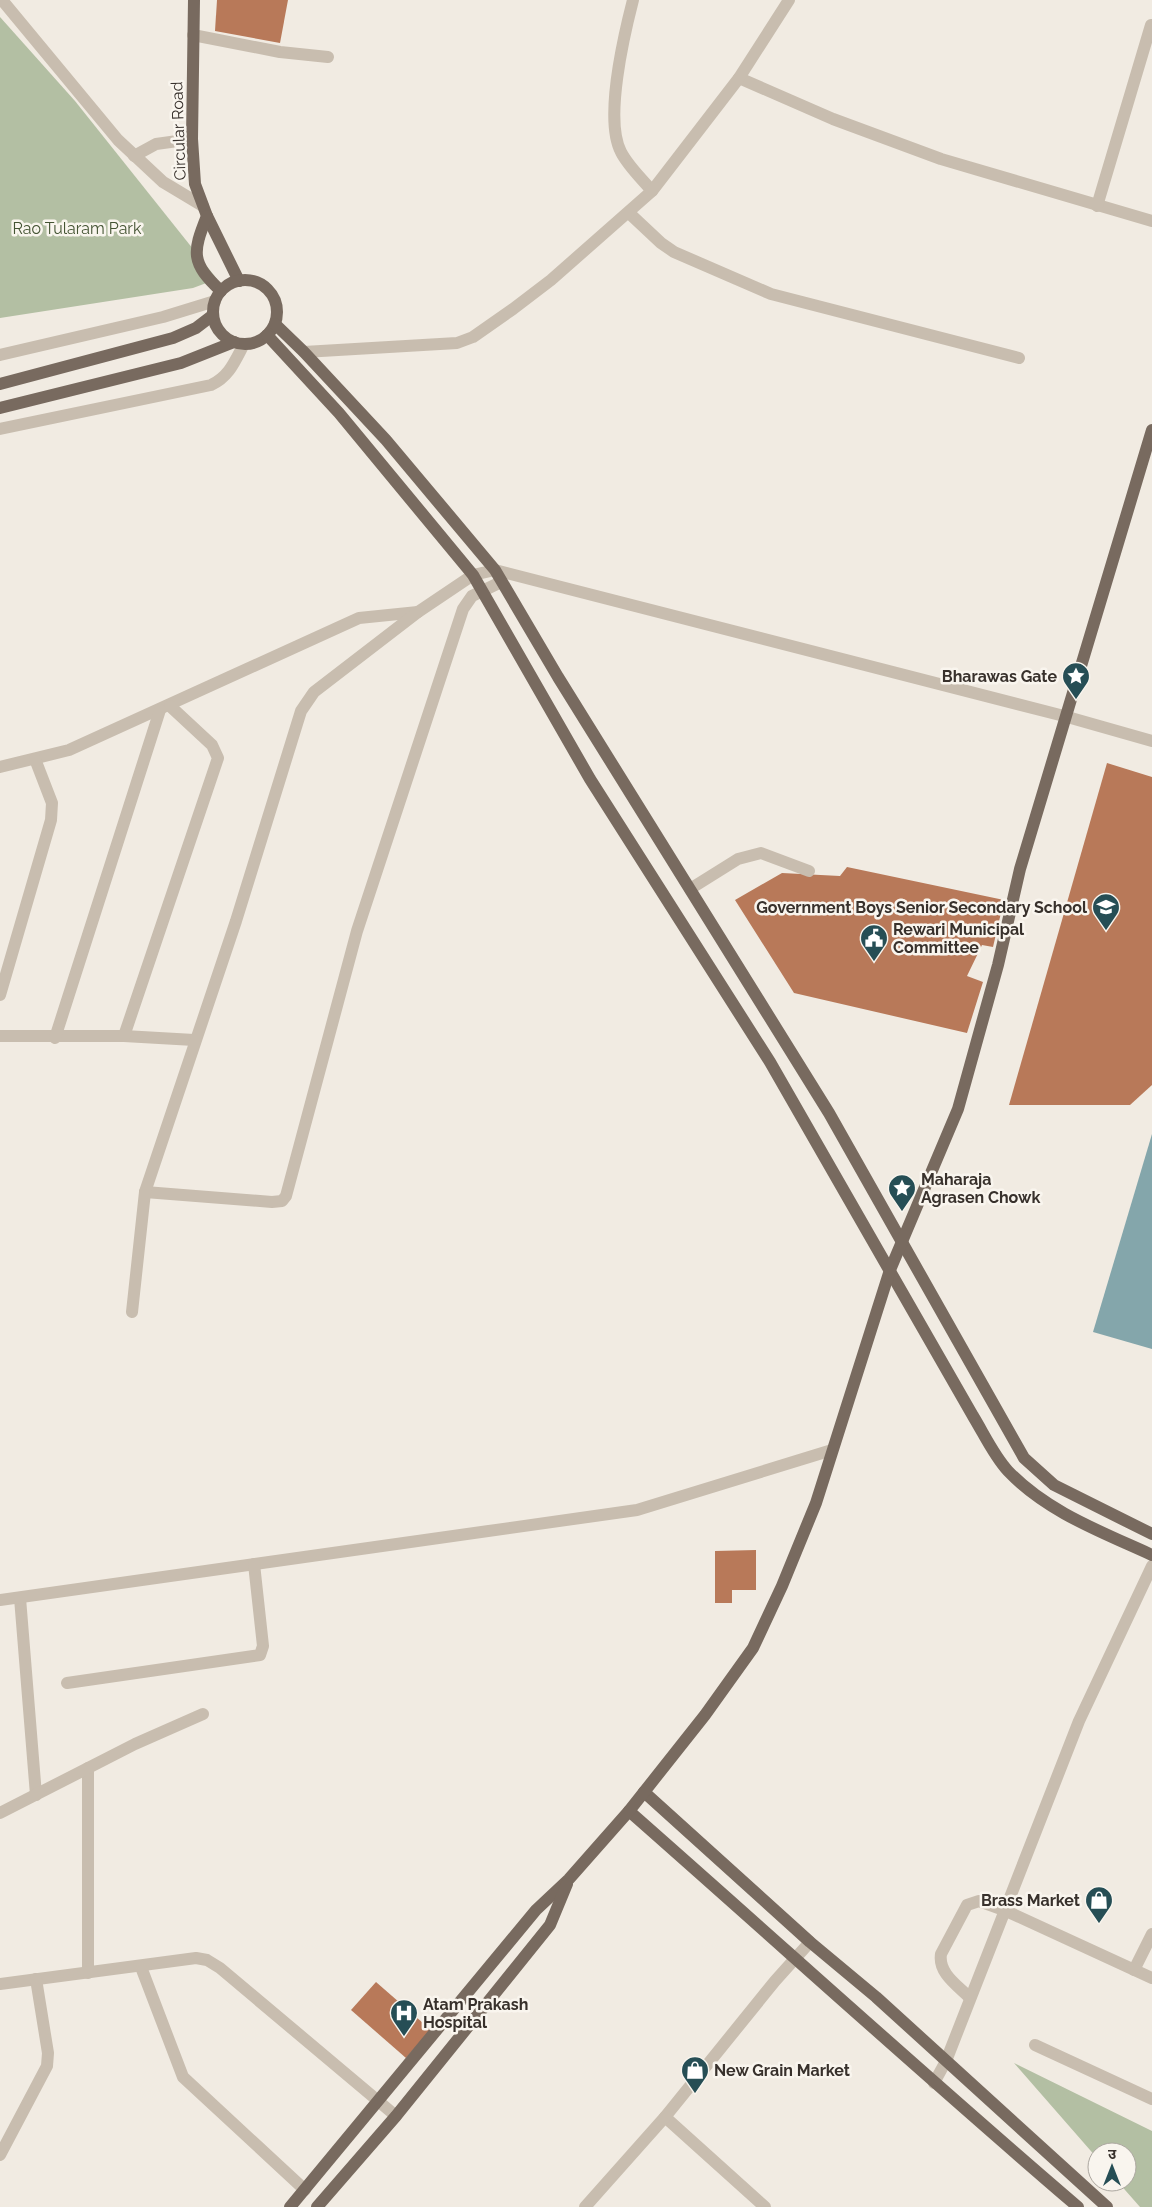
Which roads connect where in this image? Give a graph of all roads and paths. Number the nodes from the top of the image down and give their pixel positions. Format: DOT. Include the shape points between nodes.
graph roads {
  1 [pos="2,0"];
  2 [pos="194,0"];
  3 [pos="633,0"];
  4 [pos="789,0"];
  5 [pos="1151,25"];
  6 [pos="193,35"];
  7 [pos="328,57"];
  8 [pos="739,78"];
  9 [pos="192,139"];
  10 [pos="134,156"];
  11 [pos="652,191"];
  12 [pos="1097,206"];
  13 [pos="205,211"];
  14 [pos="629,213"];
  15 [pos="1152,221"];
  16 [pos="240,281"];
  17 [pos="218,296"];
  18 [pos="213,315"];
  19 [pos="271,330"];
  20 [pos="239,343"];
  21 [pos="304,352"];
  22 [pos="0,355"];
  23 [pos="1019,358"];
  24 [pos="0,384"];
  25 [pos="0,408"];
  26 [pos="0,429"];
  27 [pos="1152,430"];
  28 [pos="495,570"];
  29 [pos="473,575"];
  30 [pos="501,582"];
  31 [pos="482,591"];
  32 [pos="418,612"];
  33 [pos="165,708"];
  34 [pos="1064,716"];
  35 [pos="1152,741"];
  36 [pos="35,759"];
  37 [pos="0,767"];
  38 [pos="809,871"];
  39 [pos="690,889"];
  40 [pos="0,995"];
  41 [pos="0,1036"];
  42 [pos="124,1036"];
  43 [pos="55,1038"];
  44 [pos="194,1040"];
  45 [pos="145,1192"];
  46 [pos="902,1242"];
  47 [pos="890,1270"];
  48 [pos="132,1312"];
  49 [pos="832,1450"];
  50 [pos="1152,1534"];
  51 [pos="1152,1555"];
  52 [pos="254,1564"];
  53 [pos="1152,1566"];
  54 [pos="20,1598"];
  55 [pos="0,1600"];
  56 [pos="67,1682"];
  57 [pos="203,1714"];
  58 [pos="88,1768"];
  59 [pos="644,1792"];
  60 [pos="36,1795"];
  61 [pos="629,1812"];
  62 [pos="0,1813"];
  63 [pos="569,1879"];
  64 [pos="1004,1910"];
  65 [pos="1152,1934"];
  66 [pos="810,1942"];
  67 [pos="795,1957"];
  68 [pos="141,1967"];
  69 [pos="1134,1970"];
  70 [pos="88,1973"];
  71 [pos="1152,1978"];
  72 [pos="36,1979"];
  73 [pos="0,1984"];
  74 [pos="970,1998"];
  75 [pos="1035,2044"];
  76 [pos="946,2061"];
  77 [pos="934,2083"];
  78 [pos="1152,2099"];
  79 [pos="378,2102"];
  80 [pos="396,2116"];
  81 [pos="665,2117"];
  82 [pos="0,2155"];
  83 [pos="305,2190"];
  84 [pos="290,2207"];
  85 [pos="317,2207"];
  86 [pos="585,2207"];
  87 [pos="765,2207"];
  88 [pos="1078,2207"];
  89 [pos="1107,2207"];
  1 -- 10 [label="street"];
  2 -- 6 [label="main road, Circular Road"];
  3 -- 11 [label="street" via="618,68 616,130 620,152"];
  4 -- 8 [label="street"];
  5 -- 12 [label="street"];
  6 -- 7 [label="street" via="280,52"];
  6 -- 9 [label="main road, Circular Road"];
  8 -- 11 [label="street"];
  8 -- 12 [label="street" via="833,119 932,155"];
  9 -- 10 [label="street" via="156,144"];
  9 -- 13 [label="main road, Circular Road" via="195,184"];
  10 -- 13 [label="street" via="163,182"];
  11 -- 14 [label="street"];
  12 -- 15 [label="street"];
  13 -- 16 [label="main road, Circular Road"];
  13 -- 17 [label="main road" via="197,245 198,265"];
  14 -- 21 [label="street" via="513,309 466,340"];
  14 -- 23 [label="street" via="674,252 771,294"];
  16 -- 17 [label="main road"];
  16 -- 19 [label="main road" via="258,283 273,296 277,315"];
  17 -- 18 [label="main road"];
  17 -- 22 [label="street" via="163,318"];
  18 -- 20 [label="main road" via="220,332"];
  18 -- 24 [label="main road" via="196,328 143,346"];
  19 -- 20 [label="main road" via="261,340"];
  19 -- 21 [label="main road"];
  19 -- 29 [label="main road"];
  20 -- 25 [label="main road" via="182,363"];
  20 -- 26 [label="street" via="229,373 211,386"];
  21 -- 28 [label="main road" via="426,486"];
  27 -- 34 [label="main road"];
  28 -- 29 [label="street"];
  28 -- 30 [label="main road"];
  28 -- 34 [label="street"];
  29 -- 31 [label="main road"];
  29 -- 32 [label="street"];
  30 -- 31 [label="street"];
  30 -- 39 [label="main road"];
  31 -- 45 [label="street" via="472,596 463,609 357,931 286,1196 282,1201 272,1202"];
  31 -- 47 [label="main road" via="590,779 770,1062"];
  32 -- 33 [label="street" via="359,618"];
  32 -- 44 [label="street" via="305,702 236,921"];
  33 -- 36 [label="street" via="70,750"];
  33 -- 42 [label="street" via="212,745 218,758"];
  33 -- 43 [label="street"];
  34 -- 35 [label="street"];
  34 -- 46 [label="main road" via="1020,869 998,965 958,1109"];
  36 -- 37 [label="street"];
  36 -- 40 [label="street" via="52,803 51,820"];
  38 -- 39 [label="street" via="761,853 738,859"];
  39 -- 46 [label="main road" via="829,1113"];
  41 -- 43 [label="street"];
  42 -- 43 [label="street"];
  42 -- 44 [label="street"];
  44 -- 45 [label="street"];
  45 -- 48 [label="street"];
  46 -- 47 [label="main road"];
  46 -- 50 [label="main road" via="1024,1458 1054,1485"];
  47 -- 49 [label="main road"];
  47 -- 51 [label="main road" via="1007,1469 1040,1499"];
  49 -- 52 [label="street" via="637,1510"];
  49 -- 59 [label="main road" via="816,1503 753,1648"];
  52 -- 54 [label="street"];
  52 -- 56 [label="street" via="263,1646 260,1655"];
  53 -- 64 [label="street" via="1079,1721"];
  54 -- 55 [label="street"];
  54 -- 60 [label="street"];
  57 -- 58 [label="street"];
  58 -- 60 [label="street"];
  58 -- 70 [label="street"];
  59 -- 61 [label="main road"];
  59 -- 66 [label="main road"];
  60 -- 62 [label="street"];
  61 -- 63 [label="main road"];
  61 -- 67 [label="main road"];
  63 -- 79 [label="main road" via="536,1910"];
  63 -- 80 [label="main road" via="550,1925"];
  64 -- 69 [label="street"];
  64 -- 74 [label="street"];
  64 -- 74 [label="street" via="979,1901 967,1905 941,1954 941,1968"];
  65 -- 69 [label="street"];
  66 -- 67 [label="street"];
  66 -- 76 [label="main road"];
  67 -- 77 [label="main road"];
  67 -- 81 [label="street"];
  68 -- 70 [label="street"];
  68 -- 79 [label="street" via="196,1958 207,1960"];
  68 -- 83 [label="street" via="183,2077"];
  69 -- 71 [label="street"];
  70 -- 72 [label="street"];
  72 -- 73 [label="street"];
  72 -- 82 [label="street" via="48,2053 47,2066"];
  74 -- 76 [label="street"];
  75 -- 78 [label="street"];
  76 -- 77 [label="street"];
  76 -- 89 [label="main road"];
  77 -- 88 [label="main road"];
  79 -- 80 [label="street"];
  79 -- 83 [label="main road"];
  80 -- 85 [label="main road"];
  81 -- 86 [label="street"];
  81 -- 87 [label="street"];
  83 -- 84 [label="main road"];
}
